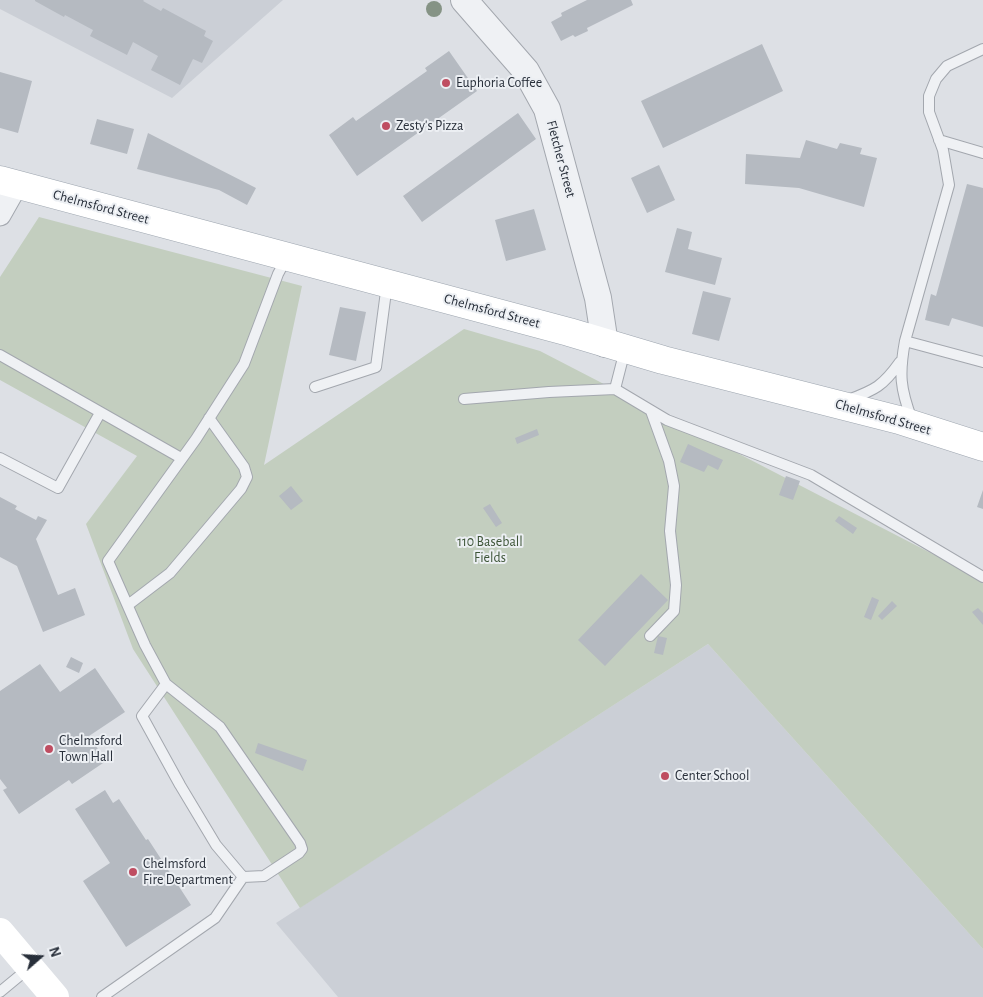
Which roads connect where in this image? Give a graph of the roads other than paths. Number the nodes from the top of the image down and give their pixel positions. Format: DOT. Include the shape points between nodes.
graph roads {
  1 [pos="464,0"];
  2 [pos="983,49"];
  3 [pos="939,140"];
  4 [pos="983,153"];
  5 [pos="9,183"];
  6 [pos="0,215"];
  7 [pos="288,256"];
  8 [pos="387,283"];
  9 [pos="905,341"];
  10 [pos="615,346"];
  11 [pos="0,355"];
  12 [pos="900,362"];
  13 [pos="983,362"];
  14 [pos="315,387"];
  15 [pos="615,390"];
  16 [pos="464,399"];
  17 [pos="838,404"];
  18 [pos="651,411"];
  19 [pos="100,413"];
  20 [pos="209,418"];
  21 [pos="914,425"];
  22 [pos="983,447"];
  23 [pos="0,458"];
  24 [pos="181,458"];
  25 [pos="983,577"];
  26 [pos="128,605"];
  27 [pos="650,636"];
  28 [pos="166,684"];
  29 [pos="243,877"];
  30 [pos="0,932"];
  31 [pos="30,967"];
  32 [pos="0,992"];
  33 [pos="55,997"];
  34 [pos="102,997"];
  1 -- 10 [label="street, Fletcher Street" via="526,71 547,109 598,298"];
  2 -- 3 [label="lane" via="947,66 936,79 929,96 929,112"];
  3 -- 4 [label="lane"];
  3 -- 9 [label="lane" via="949,185"];
  5 -- 6 [label="street"];
  5 -- 7 [label="main road, Chelmsford Street"];
  7 -- 8 [label="main road, Chelmsford Street"];
  7 -- 20 [label="lane" via="244,364"];
  8 -- 10 [label="main road, Chelmsford Street"];
  8 -- 14 [label="lane" via="376,367"];
  9 -- 12 [label="lane"];
  9 -- 13 [label="lane"];
  10 -- 15 [label="lane"];
  10 -- 17 [label="main road, Chelmsford Street"];
  11 -- 19 [label="lane"];
  12 -- 17 [label="lane" via="888,379 872,391"];
  12 -- 21 [label="lane" via="900,382"];
  15 -- 16 [label="lane"];
  15 -- 18 [label="lane"];
  17 -- 21 [label="main road, Chelmsford Street"];
  18 -- 25 [label="lane" via="667,420 811,474"];
  18 -- 27 [label="lane" via="669,461 674,486 670,531 676,585 674,612"];
  19 -- 23 [label="lane" via="58,488"];
  19 -- 24 [label="lane"];
  20 -- 24 [label="lane"];
  20 -- 26 [label="lane" via="244,467 247,477 241,489 170,573"];
  21 -- 22 [label="main road, Chelmsford Street"];
  24 -- 26 [label="lane" via="108,561"];
  26 -- 28 [label="lane"];
  28 -- 29 [label="lane" via="142,716 216,845"];
  28 -- 29 [label="lane" via="220,727 300,843 302,849 299,853 264,876"];
  29 -- 34 [label="lane" via="215,918"];
  30 -- 31 [label="main road"];
  31 -- 32 [label="lane"];
  31 -- 33 [label="main road"];
}
